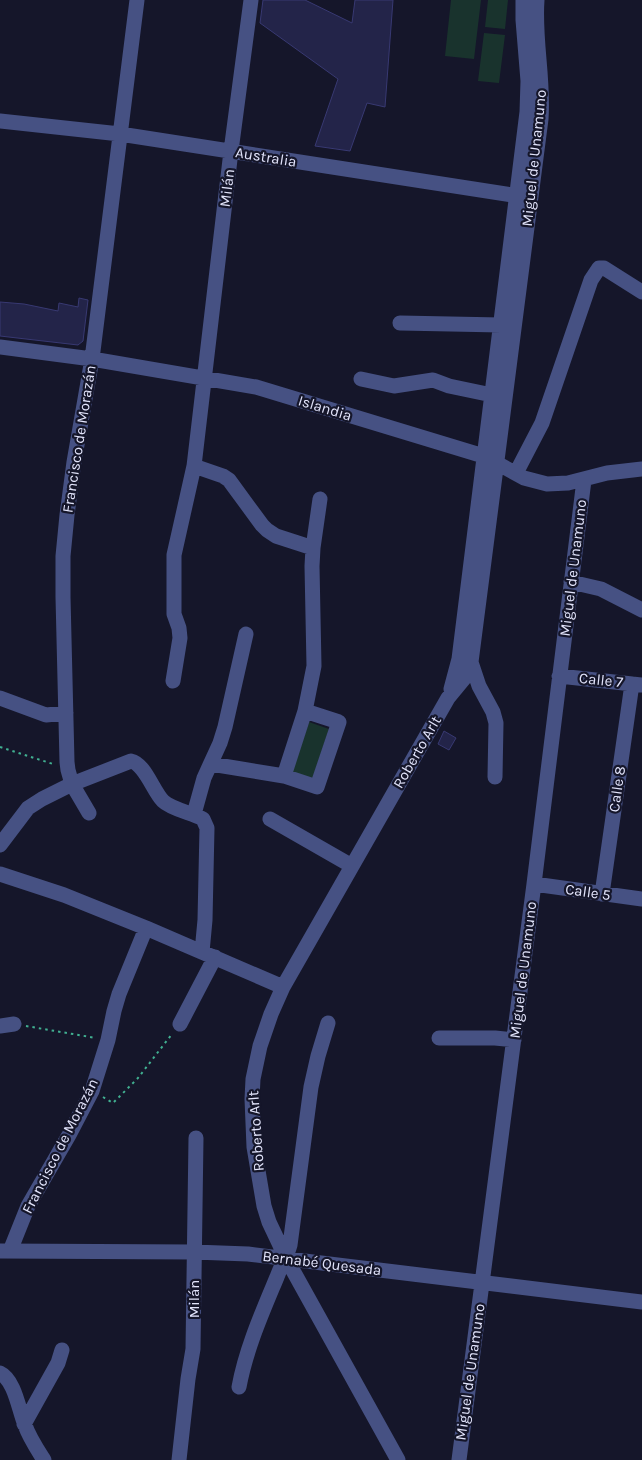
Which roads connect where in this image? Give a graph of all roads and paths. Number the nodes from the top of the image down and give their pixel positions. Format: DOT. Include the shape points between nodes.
graph roads {
  1 [pos="137,0"];
  2 [pos="251,0"];
  3 [pos="523,0"];
  4 [pos="538,0"];
  5 [pos="0,121"];
  6 [pos="120,134"];
  7 [pos="231,151"];
  8 [pos="524,197"];
  9 [pos="642,292"];
  10 [pos="400,323"];
  11 [pos="501,325"];
  12 [pos="0,348"];
  13 [pos="92,359"];
  14 [pos="204,377"];
  15 [pos="361,379"];
  16 [pos="492,395"];
  17 [pos="490,460"];
  18 [pos="194,466"];
  19 [pos="642,469"];
  20 [pos="516,473"];
  21 [pos="584,480"];
  22 [pos="320,499"];
  23 [pos="313,548"];
  24 [pos="571,582"];
  25 [pos="642,610"];
  26 [pos="246,634"];
  27 [pos="472,662"];
  28 [pos="559,676"];
  29 [pos="173,681"];
  30 [pos="637,684"];
  31 [pos="0,698"];
  32 [pos="448,698"];
  33 [pos="305,711"];
  34 [pos="66,713"];
  35 [pos="0,747"];
  36 [pos="211,764"];
  37 [pos="68,766"];
  38 [pos="284,776"];
  39 [pos="496,777"];
  40 [pos="72,784"];
  41 [pos="90,813"];
  42 [pos="194,814"];
  43 [pos="270,819"];
  44 [pos="0,845"];
  45 [pos="352,866"];
  46 [pos="0,874"];
  47 [pos="534,884"];
  48 [pos="602,894"];
  49 [pos="642,899"];
  50 [pos="146,928"];
  51 [pos="208,954"];
  52 [pos="283,987"];
  53 [pos="328,1023"];
  54 [pos="180,1024"];
  55 [pos="7,1025"];
  56 [pos="439,1038"];
  57 [pos="108,1040"];
  58 [pos="514,1040"];
  59 [pos="92,1091"];
  60 [pos="196,1138"];
  61 [pos="5,1251"];
  62 [pos="194,1252"];
  63 [pos="286,1258"];
  64 [pos="482,1282"];
  65 [pos="642,1302"];
  66 [pos="62,1350"];
  67 [pos="0,1373"];
  68 [pos="239,1387"];
  69 [pos="24,1424"];
  70 [pos="44,1460"];
  71 [pos="179,1460"];
  72 [pos="398,1460"];
  73 [pos="459,1460"];
  1 -- 6 [label="street, Francisco de Morazán"];
  2 -- 7 [label="street, Milán"];
  3 -- 8 [label="street, Miguel de Unamuno" via="528,80"];
  4 -- 8 [label="street, Miguel de Unamuno" via="537,38 542,101"];
  5 -- 6 [label="street, Australia"];
  6 -- 7 [label="street, Australia"];
  6 -- 13 [label="street, Francisco de Morazán"];
  7 -- 8 [label="street, Australia"];
  7 -- 14 [label="street, Milán"];
  8 -- 11 [label="street, Miguel de Unamuno"];
  8 -- 17 [label="street, Miguel de Unamuno"];
  9 -- 20 [label="street" via="599,268 591,280 542,423"];
  10 -- 11 [label="street"];
  11 -- 16 [label="street, Miguel de Unamuno"];
  12 -- 13 [label="street, Islandia"];
  13 -- 14 [label="street, Islandia"];
  13 -- 34 [label="street, Francisco de Morazán" via="74,462 63,556"];
  14 -- 17 [label="street, Islandia" via="256,387"];
  14 -- 18 [label="street, Milán"];
  15 -- 16 [label="street" via="394,386 434,380"];
  16 -- 17 [label="street, Miguel de Unamuno"];
  17 -- 20 [label="street, Islandia"];
  17 -- 27 [label="street, Roberto Arlt"];
  17 -- 32 [label="street, Roberto Arlt" via="459,659"];
  18 -- 23 [label="street" via="229,480 262,525 276,536"];
  18 -- 29 [label="street, Milán" via="174,555 174,614 180,638"];
  19 -- 21 [label="street, Islandia" via="607,473"];
  20 -- 21 [label="street, Islandia" via="547,484"];
  21 -- 24 [label="street, Miguel de Unamuno"];
  22 -- 23 [label="street"];
  23 -- 33 [label="street" via="314,666"];
  24 -- 25 [label="street" via="601,589"];
  24 -- 28 [label="street, Miguel de Unamuno"];
  26 -- 36 [label="street" via="225,727"];
  27 -- 32 [label="street, Roberto Arlt" via="467,675"];
  27 -- 39 [label="street" via="496,723"];
  28 -- 30 [label="street, Calle 7"];
  28 -- 47 [label="street, Miguel de Unamuno"];
  30 -- 48 [label="street, Calle 8"];
  31 -- 34 [label="street" via="46,715"];
  32 -- 45 [label="street, Roberto Arlt"];
  33 -- 38 [label="street"];
  33 -- 38 [label="street" via="339,722 316,787"];
  34 -- 37 [label="street, Francisco de Morazán"];
  35 -- 37 [label="path"];
  36 -- 38 [label="street"];
  36 -- 42 [label="street"];
  37 -- 40 [label="street, Francisco de Morazán"];
  40 -- 41 [label="street, Francisco de Morazán"];
  40 -- 42 [label="street" via="135,761 166,804"];
  40 -- 44 [label="street" via="28,808"];
  42 -- 51 [label="street" via="203,819 207,828 205,920"];
  43 -- 45 [label="street"];
  45 -- 52 [label="street, Roberto Arlt"];
  46 -- 50 [label="street"];
  47 -- 48 [label="street, Calle 5"];
  47 -- 58 [label="street, Miguel de Unamuno"];
  48 -- 49 [label="street, Calle 5"];
  50 -- 51 [label="street"];
  50 -- 57 [label="street, Francisco de Morazán" via="119,994"];
  51 -- 52 [label="street"];
  51 -- 54 [label="street"];
  52 -- 63 [label="street, Roberto Arlt" via="260,1046 252,1099 254,1147 264,1206"];
  53 -- 63 [label="street" via="311,1087"];
  54 -- 59 [label="path" via="138,1078 113,1103"];
  55 -- 57 [label="path"];
  56 -- 58 [label="street"];
  57 -- 59 [label="street, Francisco de Morazán"];
  58 -- 64 [label="street, Miguel de Unamuno"];
  59 -- 61 [label="street, Francisco de Morazán"];
  60 -- 62 [label="street, Milán"];
  61 -- 62 [label="street, Bernabé Quesada"];
  62 -- 63 [label="street, Bernabé Quesada"];
  62 -- 71 [label="street, Milán" via="194,1349"];
  63 -- 64 [label="street, Bernabé Quesada"];
  63 -- 68 [label="street" via="246,1356"];
  63 -- 72 [label="street, Roberto Arlt"];
  64 -- 65 [label="street, Bernabé Quesada"];
  64 -- 73 [label="street, Miguel de Unamuno"];
  66 -- 69 [label="street" via="58,1364"];
  67 -- 69 [label="street" via="4,1374 15,1392"];
  69 -- 70 [label="street"];
}
